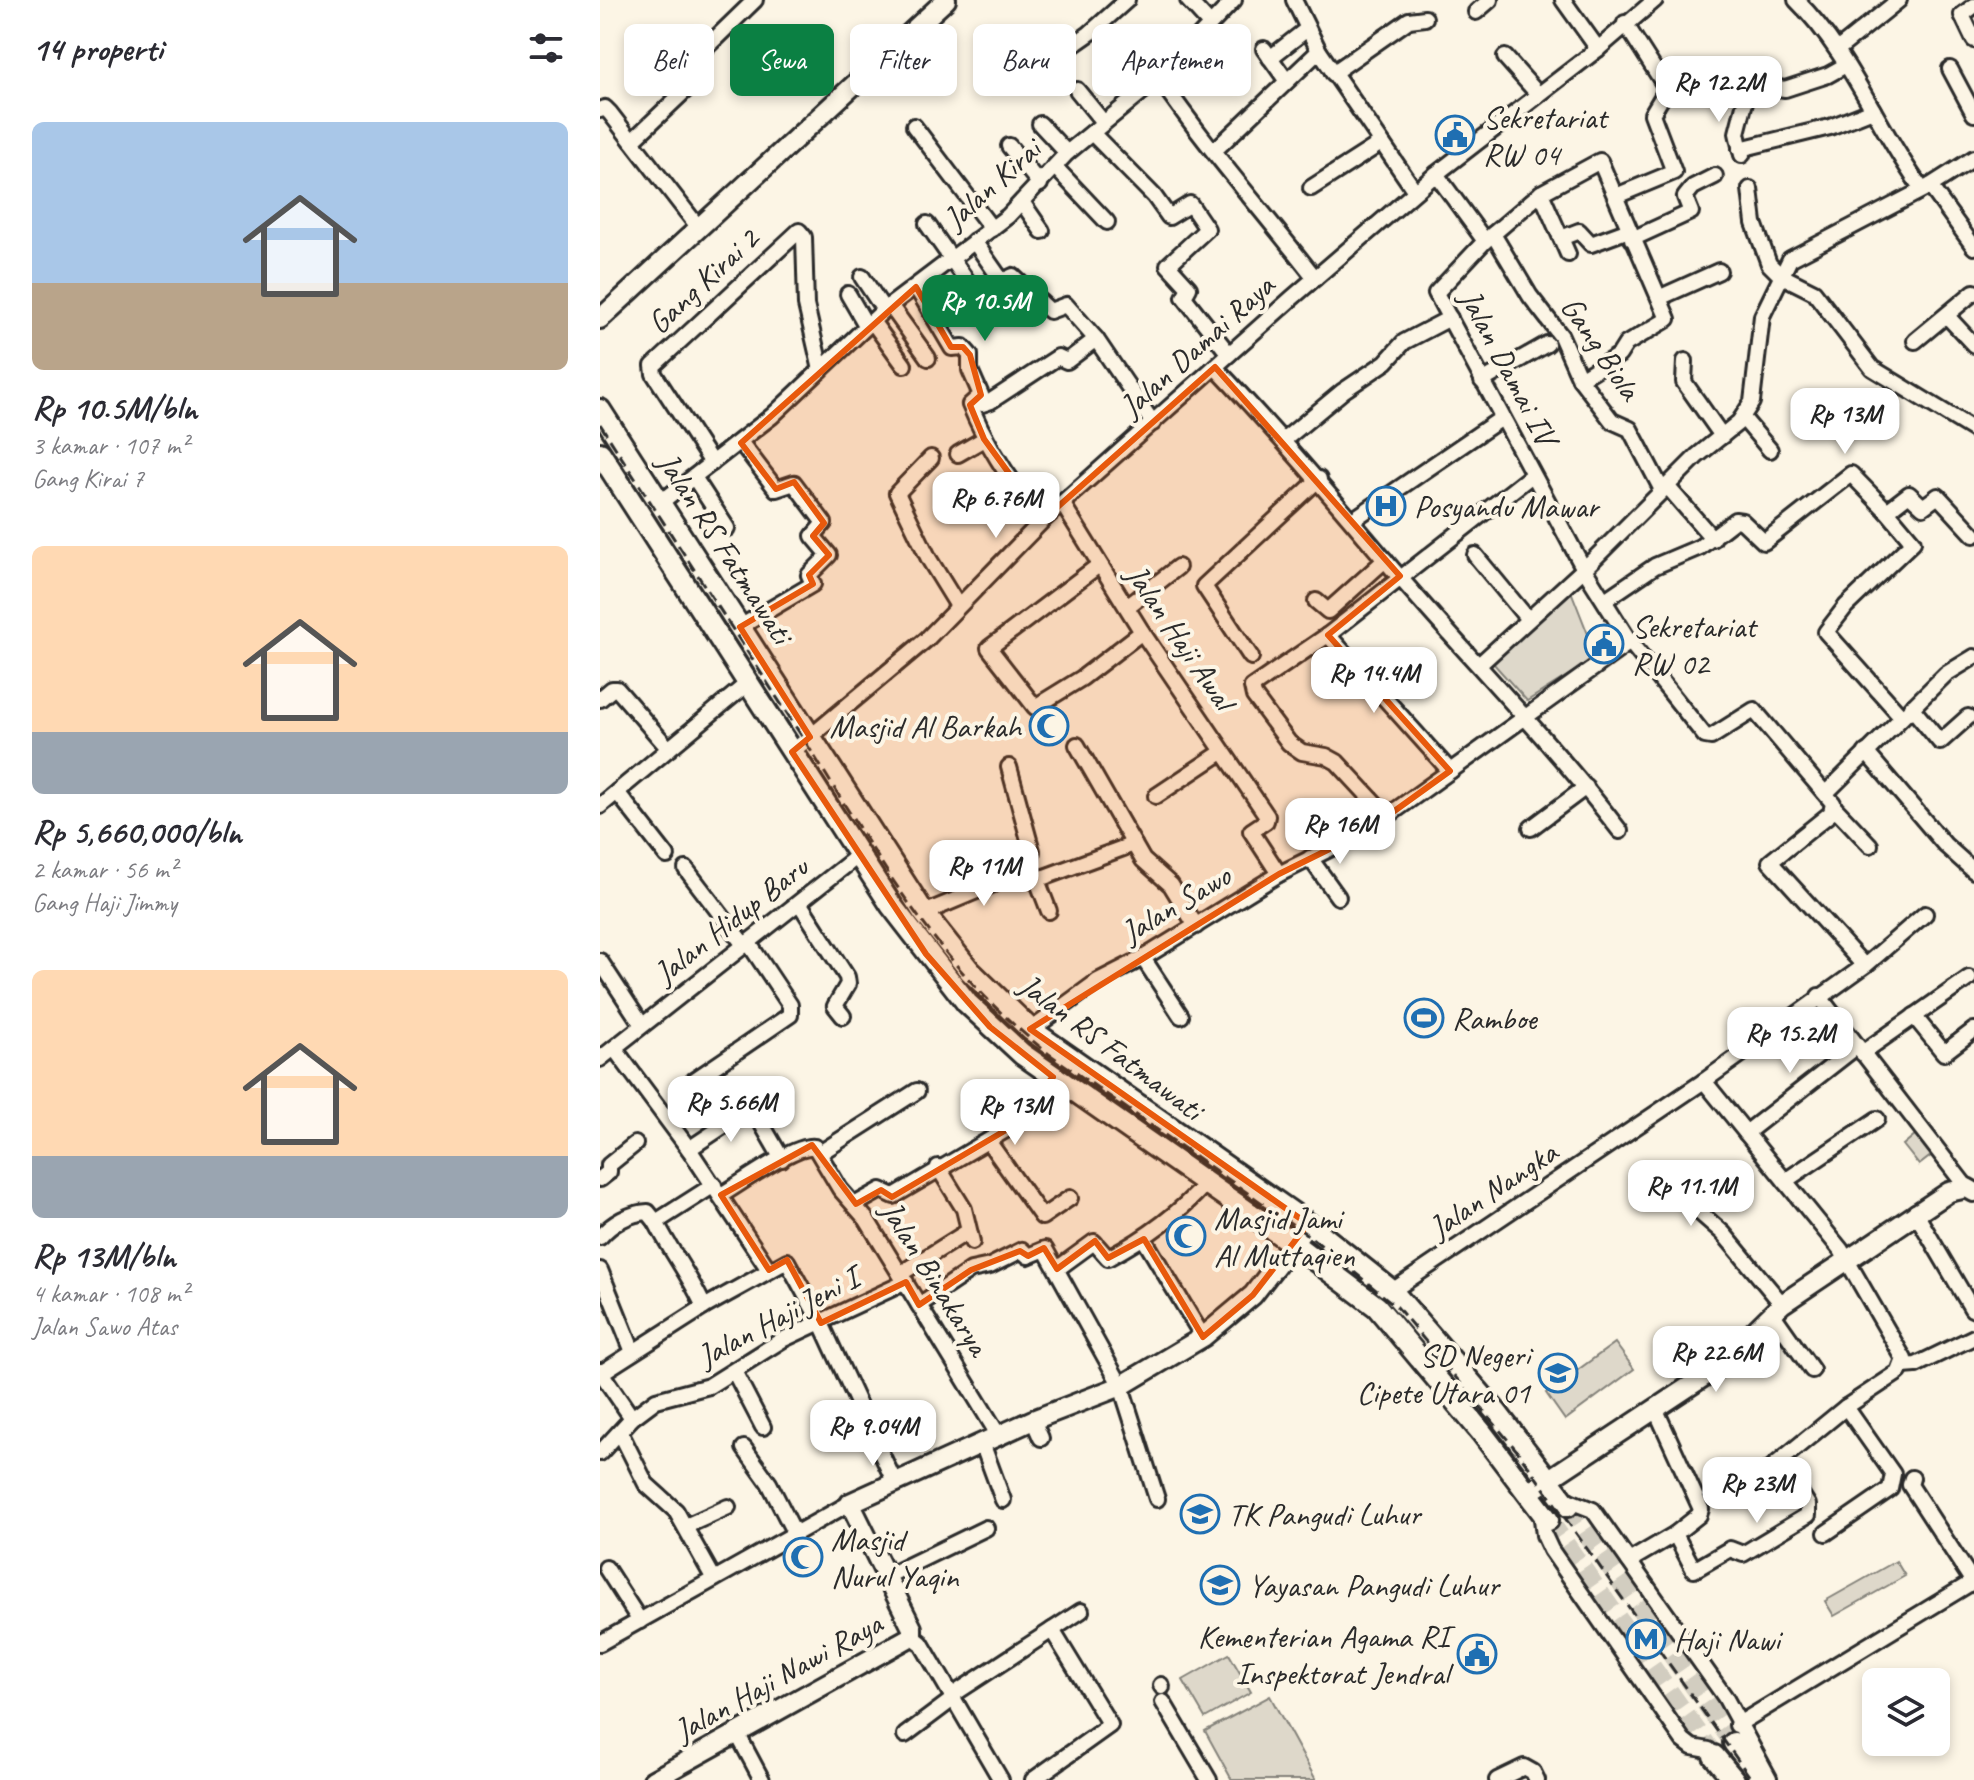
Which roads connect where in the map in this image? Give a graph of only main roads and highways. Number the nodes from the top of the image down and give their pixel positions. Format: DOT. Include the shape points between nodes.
graph roads {
  1 [pos="600,410"];
  2 [pos="600,453"];
  3 [pos="1565,1502"];
  4 [pos="1544,1516"];
  5 [pos="1736,1734"];
  6 [pos="1712,1753"];
  7 [pos="1734,1780"];
  8 [pos="1767,1780"];
  1 -- 3 [label="main road, Jalan RS Fatmawati" via="924,913 970,971 1031,1030 1308,1224 1392,1291"];
  2 -- 4 [label="main road, Jalan RS Fatmawati" via="907,929 967,1003 1053,1077 1377,1307"];
  5 -- 8 [label="main road, Jalan RS Fatmawati"];
  6 -- 7 [label="main road, Jalan RS Fatmawati"];
}
